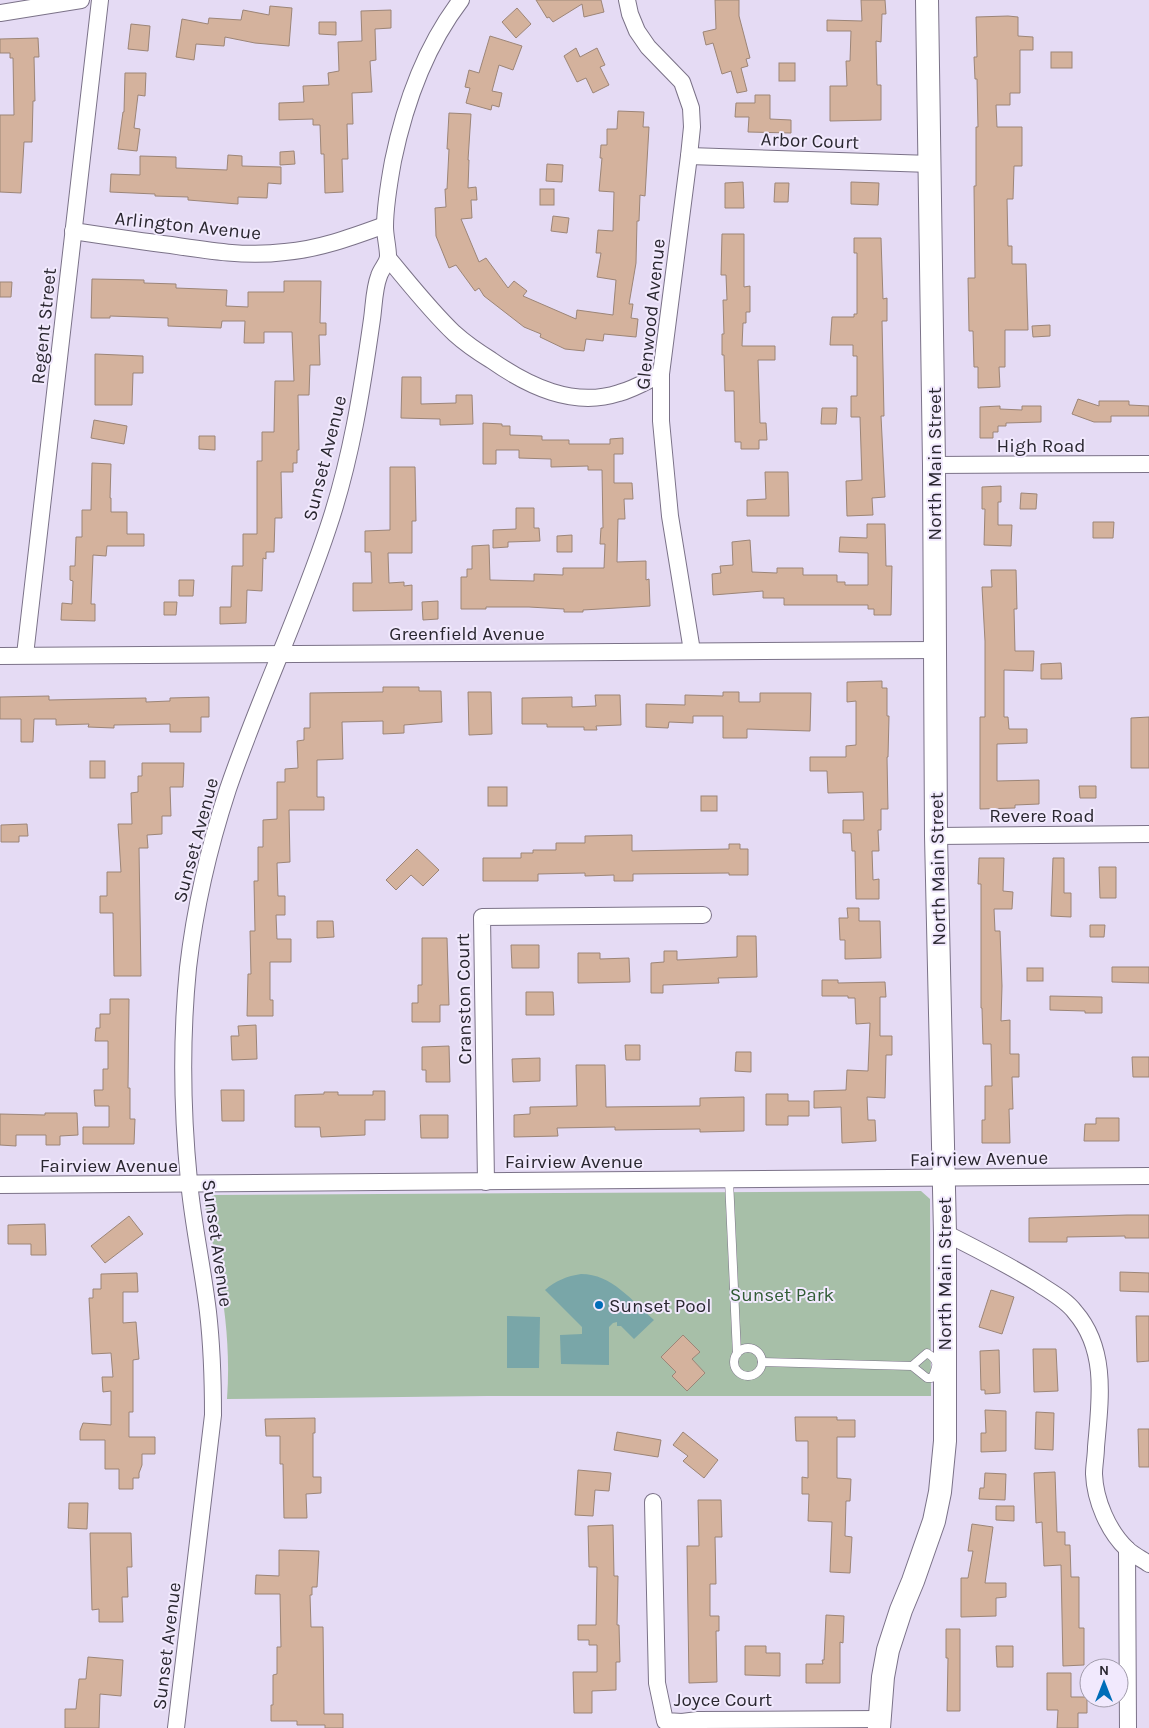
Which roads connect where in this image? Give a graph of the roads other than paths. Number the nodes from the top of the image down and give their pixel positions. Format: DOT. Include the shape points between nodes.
graph roads {
  1 [pos="81,0"];
  2 [pos="100,0"];
  3 [pos="461,0"];
  4 [pos="627,0"];
  5 [pos="927,0"];
  6 [pos="0,13"];
  7 [pos="689,156"];
  8 [pos="931,164"];
  9 [pos="384,225"];
  10 [pos="73,231"];
  11 [pos="388,258"];
  12 [pos="661,374"];
  13 [pos="1149,464"];
  14 [pos="934,465"];
  15 [pos="935,650"];
  16 [pos="692,651"];
  17 [pos="281,654"];
  18 [pos="0,656"];
  19 [pos="24,656"];
  20 [pos="1149,834"];
  21 [pos="936,836"];
  22 [pos="703,915"];
  23 [pos="1149,1176"];
  24 [pos="943,1178"];
  25 [pos="729,1180"];
  26 [pos="486,1182"];
  27 [pos="189,1184"];
  28 [pos="0,1185"];
  29 [pos="945,1233"];
  30 [pos="737,1354"];
  31 [pos="762,1362"];
  32 [pos="941,1365"];
  33 [pos="912,1366"];
  34 [pos="653,1502"];
  35 [pos="1127,1549"];
  36 [pos="1149,1564"];
  37 [pos="879,1724"];
  38 [pos="176,1728"];
  39 [pos="1128,1728"];
  1 -- 6 [label="street"];
  2 -- 10 [label="street, Regent Street"];
  3 -- 9 [label="street" via="417,76 401,125"];
  4 -- 7 [label="street, Glenwood Avenue" via="637,31 648,48 682,82 691,108"];
  5 -- 8 [label="street, North Main Street"];
  7 -- 8 [label="street, Arbor Court"];
  7 -- 12 [label="street, Glenwood Avenue"];
  8 -- 14 [label="street, North Main Street"];
  9 -- 10 [label="street, Arlington Avenue" via="304,250 250,254"];
  9 -- 11 [label="street"];
  10 -- 19 [label="street, Regent Street"];
  11 -- 12 [label="street" via="454,334 508,372 551,393 578,398 619,393"];
  11 -- 17 [label="street, Sunset Avenue" via="379,276 364,376 342,484"];
  12 -- 16 [label="street, Glenwood Avenue" via="661,420 670,516"];
  13 -- 14 [label="street, High Road"];
  14 -- 15 [label="street, North Main Street"];
  15 -- 16 [label="street, Greenfield Avenue"];
  15 -- 21 [label="street, North Main Street"];
  16 -- 17 [label="street, Greenfield Avenue"];
  17 -- 19 [label="street, Greenfield Avenue"];
  17 -- 27 [label="street, Sunset Avenue" via="228,790 199,896 188,967 183,1030"];
  18 -- 19 [label="street, Greenfield Avenue"];
  20 -- 21 [label="street, Revere Road"];
  21 -- 24 [label="street, North Main Street"];
  22 -- 26 [label="street, Cranston Court" via="482,917"];
  23 -- 24 [label="street, Fairview Avenue"];
  24 -- 25 [label="street, Fairview Avenue"];
  24 -- 29 [label="street, North Main Street"];
  25 -- 26 [label="street, Fairview Avenue"];
  25 -- 30 [label="lane"];
  26 -- 27 [label="street, Fairview Avenue"];
  27 -- 28 [label="street, Fairview Avenue"];
  27 -- 38 [label="street, Sunset Avenue" via="209,1315 213,1415"];
  29 -- 32 [label="street, North Main Street"];
  29 -- 35 [label="street" via="1053,1293 1075,1311 1089,1333 1098,1359 1101,1394 1094,1474 1102,1513"];
  30 -- 31 [label="lane" via="744,1349 752,1349"];
  30 -- 31 [label="lane" via="736,1367 746,1375 755,1373"];
  31 -- 33 [label="lane"];
  32 -- 33 [label="lane" via="927,1353"];
  32 -- 33 [label="lane" via="932,1378 927,1378"];
  32 -- 37 [label="street, North Main Street" via="945,1440 940,1492 931,1531 888,1650"];
  34 -- 37 [label="street, Joyce Court" via="657,1684 665,1721"];
  35 -- 36 [label="street"];
  35 -- 39 [label="street"];
}
